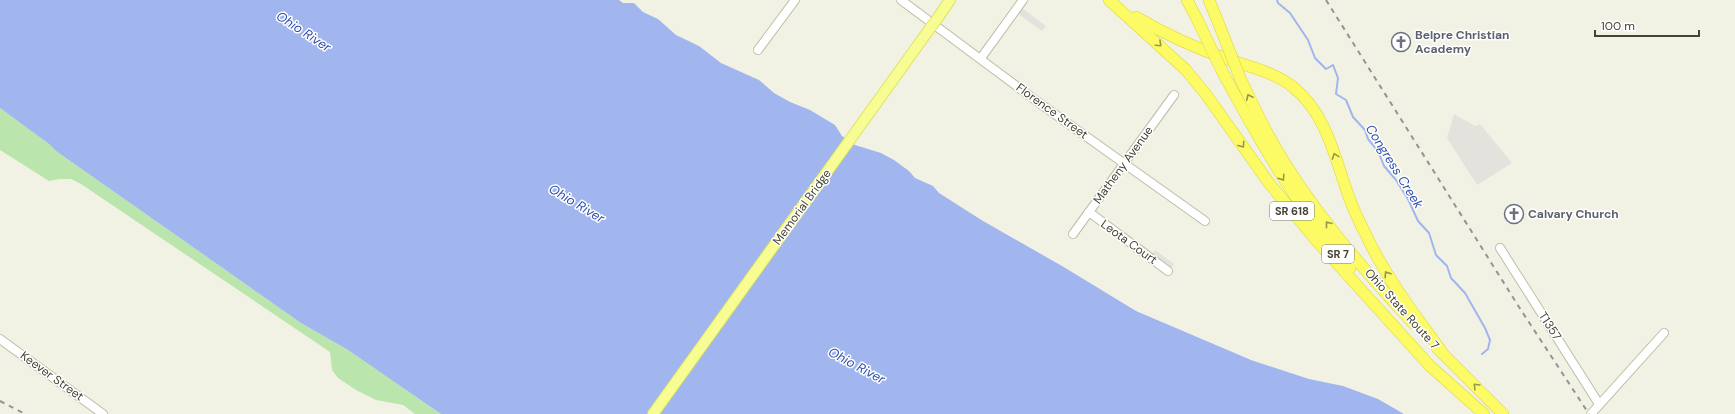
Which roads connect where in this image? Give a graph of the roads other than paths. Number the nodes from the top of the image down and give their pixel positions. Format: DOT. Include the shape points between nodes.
graph roads {
  1 [pos="795,0"];
  2 [pos="901,0"];
  3 [pos="950,0"];
  4 [pos="1023,0"];
  5 [pos="1109,0"];
  6 [pos="1187,0"];
  7 [pos="1209,0"];
  8 [pos="758,50"];
  9 [pos="981,58"];
  10 [pos="1174,95"];
  11 [pos="1124,163"];
  12 [pos="1089,212"];
  13 [pos="1205,221"];
  14 [pos="1073,234"];
  15 [pos="1500,248"];
  16 [pos="1168,271"];
  17 [pos="1664,334"];
  18 [pos="0,339"];
  19 [pos="1442,352"];
  20 [pos="1599,404"];
  21 [pos="103,414"];
  22 [pos="653,414"];
  23 [pos="1485,414"];
  24 [pos="1503,414"];
  25 [pos="1590,414"];
  1 -- 8 [label="street"];
  2 -- 9 [label="street, Florence Street"];
  3 -- 22 [label="main road, Memorial Bridge, bridge"];
  4 -- 9 [label="street"];
  19 -- 5 [label="highway, SR 618, one-way" via="1372,248 1349,198 1328,137 1317,114 1305,98 1279,77 1195,47 1152,26"];
  5 -- 23 [label="highway, SR 618, one-way" via="1185,69 1269,183 1315,239 1430,366"];
  6 -- 23 [label="highway, SR 7, one-way, bridge" via="1265,150 1300,204 1342,259 1402,327"];
  19 -- 7 [label="highway, Ohio State Route 7 / SR 7, one-way, bridge" via="1387,294 1325,220 1286,164 1258,116 1240,78"];
  9 -- 11 [label="street, Florence Street"];
  10 -- 11 [label="street, Matheny Avenue"];
  11 -- 12 [label="street, Matheny Avenue"];
  11 -- 13 [label="street, Florence Street"];
  12 -- 14 [label="street, Matheny Avenue"];
  12 -- 16 [label="street, Leota Court"];
  15 -- 20 [label="street, T1357"];
  17 -- 20 [label="street"];
  18 -- 21 [label="street, Keever Street"];
  24 -- 19 [label="highway, Ohio State Route 7 / SR 7, one-way"];
  20 -- 25 [label="street"];
}
